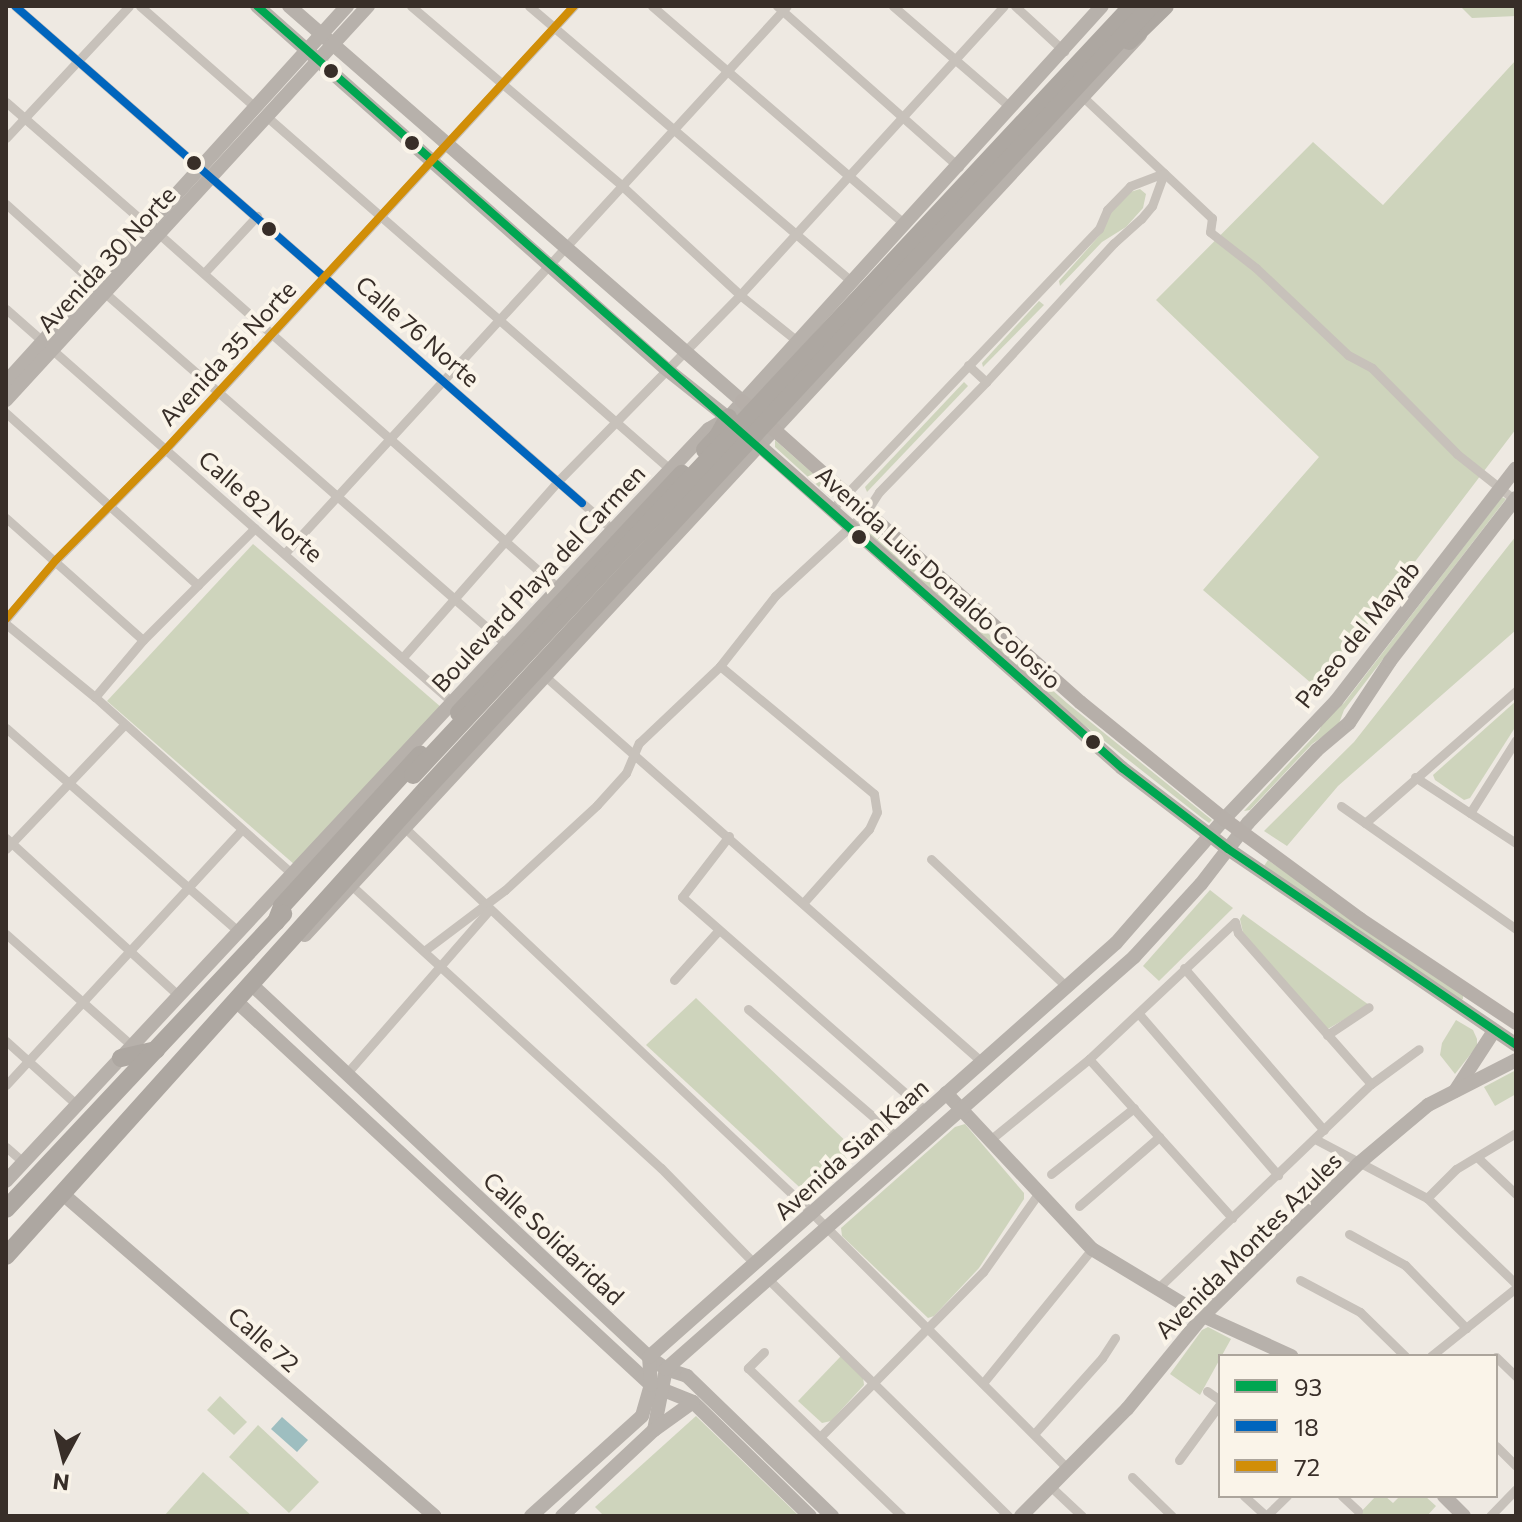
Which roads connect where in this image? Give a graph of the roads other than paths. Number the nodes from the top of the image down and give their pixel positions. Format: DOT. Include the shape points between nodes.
graph roads {
  1 [pos="15,6"];
  2 [pos="129,6"];
  3 [pos="140,6"];
  4 [pos="257,6"];
  5 [pos="289,6"];
  6 [pos="347,6"];
  7 [pos="368,6"];
  8 [pos="411,6"];
  9 [pos="529,6"];
  10 [pos="574,6"];
  11 [pos="652,6"];
  12 [pos="893,6"];
  13 [pos="1004,6"];
  14 [pos="1015,6"];
  15 [pos="1102,6"];
  16 [pos="1120,6"];
  17 [pos="1132,6"];
  18 [pos="1151,6"];
  19 [pos="1166,6"];
  20 [pos="783,8"];
  21 [pos="553,27"];
  22 [pos="326,39"];
  23 [pos="1064,51"];
  24 [pos="312,55"];
  25 [pos="954,60"];
  26 [pos="78,61"];
  27 [pos="728,70"];
  28 [pos="503,83"];
  29 [pos="1083,97"];
  30 [pos="6,102"];
  31 [pos="1011,108"];
  32 [pos="261,112"];
  33 [pos="24,118"];
  34 [pos="900,118"];
  35 [pos="673,129"];
  36 [pos="6,138"];
  37 [pos="1006,140"];
  38 [pos="1026,140"];
  39 [pos="448,145"];
  40 [pos="432,161"];
  41 [pos="959,167"];
  42 [pos="206,172"];
  43 [pos="1164,173"];
  44 [pos="845,176"];
  45 [pos="621,185"];
  46 [pos="6,204"];
  47 [pos="257,216"];
  48 [pos="381,218"];
  49 [pos="905,224"];
  50 [pos="153,230"];
  51 [pos="794,235"];
  52 [pos="564,247"];
  53 [pos="548,264"];
  54 [pos="204,273"];
  55 [pos="325,275"];
  56 [pos="852,282"];
  57 [pos="100,289"];
  58 [pos="740,295"];
  59 [pos="6,309"];
  60 [pos="498,319"];
  61 [pos="272,333"];
  62 [pos="797,341"];
  63 [pos="48,345"];
  64 [pos="683,352"];
  65 [pos="968,365"];
  66 [pos="665,368"];
  67 [pos="832,368"];
  68 [pos="442,379"];
  69 [pos="6,382"];
  70 [pos="986,382"];
  71 [pos="218,391"];
  72 [pos="6,400"];
  73 [pos="742,401"];
  74 [pos="6,413"];
  75 [pos="728,418"];
  76 [pos="615,422"];
  77 [pos="774,429"];
  78 [pos="390,439"];
  79 [pos="760,446"];
  80 [pos="165,450"];
  81 [pos="1516,468"];
  82 [pos="674,475"];
  83 [pos="558,481"];
  84 [pos="1500,489"];
  85 [pos="339,494"];
  86 [pos="847,494"];
  87 [pos="1515,499"];
  88 [pos="710,500"];
  89 [pos="109,503"];
  90 [pos="832,509"];
  91 [pos="866,512"];
  92 [pos="6,518"];
  93 [pos="849,526"];
  94 [pos="255,528"];
  95 [pos="613,530"];
  96 [pos="506,542"];
  97 [pos="285,553"];
  98 [pos="56,560"];
  99 [pos="198,585"];
  100 [pos="558,588"];
  101 [pos="454,598"];
  102 [pos="6,622"];
  103 [pos="143,640"];
  104 [pos="506,644"];
  105 [pos="403,657"];
  106 [pos="720,666"];
  107 [pos="547,678"];
  108 [pos="1516,691"];
  109 [pos="95,697"];
  110 [pos="452,702"];
  111 [pos="123,726"];
  112 [pos="6,728"];
  113 [pos="1516,740"];
  114 [pos="635,753"];
  115 [pos="1415,777"];
  116 [pos="68,781"];
  117 [pos="420,782"];
  118 [pos="1341,806"];
  119 [pos="1470,813"];
  120 [pos="1224,819"];
  121 [pos="1365,823"];
  122 [pos="406,829"];
  123 [pos="241,830"];
  124 [pos="1241,831"];
  125 [pos="1210,835"];
  126 [pos="729,836"];
  127 [pos="8,843"];
  128 [pos="1516,843"];
  129 [pos="1228,849"];
  130 [pos="931,859"];
  131 [pos="291,873"];
  132 [pos="352,886"];
  133 [pos="1166,886"];
  134 [pos="187,887"];
  135 [pos="804,902"];
  136 [pos="1184,902"];
  137 [pos="487,907"];
  138 [pos="276,922"];
  139 [pos="1516,929"];
  140 [pos="238,931"];
  141 [pos="718,931"];
  142 [pos="6,934"];
  143 [pos="290,940"];
  144 [pos="130,950"];
  145 [pos="424,951"];
  146 [pos="442,967"];
  147 [pos="1184,968"];
  148 [pos="674,980"];
  149 [pos="250,983"];
  150 [pos="1067,987"];
  151 [pos="177,994"];
  152 [pos="1475,997"];
  153 [pos="235,1000"];
  154 [pos="81,1001"];
  155 [pos="1369,1007"];
  156 [pos="748,1009"];
  157 [pos="1466,1013"];
  158 [pos="1139,1014"];
  159 [pos="1516,1025"];
  160 [pos="1494,1031"];
  161 [pos="1327,1035"];
  162 [pos="6,1041"];
  163 [pos="1516,1045"];
  164 [pos="1419,1049"];
  165 [pos="156,1050"];
  166 [pos="126,1052"];
  167 [pos="326,1054"];
  168 [pos="1089,1059"];
  169 [pos="1516,1060"];
  170 [pos="29,1061"];
  171 [pos="982,1062"];
  172 [pos="310,1070"];
  173 [pos="347,1073"];
  174 [pos="1371,1084"];
  175 [pos="6,1085"];
  176 [pos="330,1089"];
  177 [pos="1455,1092"];
  178 [pos="946,1093"];
  179 [pos="76,1104"];
  180 [pos="1134,1108"];
  181 [pos="962,1110"];
  182 [pos="926,1111"];
  183 [pos="1324,1130"];
  184 [pos="1516,1133"];
  185 [pos="897,1137"];
  186 [pos="1159,1137"];
  187 [pos="1315,1139"];
  188 [pos="990,1140"];
  189 [pos="6,1147"];
  190 [pos="1477,1157"];
  191 [pos="23,1162"];
  192 [pos="1358,1164"];
  193 [pos="1051,1174"];
  194 [pos="1278,1175"];
  195 [pos="6,1181"];
  196 [pos="32,1181"];
  197 [pos="6,1188"];
  198 [pos="1038,1194"];
  199 [pos="1516,1194"];
  200 [pos="64,1195"];
  201 [pos="1427,1198"];
  202 [pos="1079,1206"];
  203 [pos="6,1209"];
  204 [pos="812,1213"];
  205 [pos="1232,1218"];
  206 [pos="829,1229"];
  207 [pos="1349,1234"];
  208 [pos="1092,1249"];
  209 [pos="6,1256"];
  210 [pos="754,1263"];
  211 [pos="769,1280"];
  212 [pos="1300,1280"];
  213 [pos="1516,1286"];
  214 [pos="1156,1290"];
  215 [pos="1203,1316"];
  216 [pos="1466,1328"];
  217 [pos="929,1330"];
  218 [pos="1115,1338"];
  219 [pos="764,1352"];
  220 [pos="1287,1354"];
  221 [pos="1403,1354"];
  222 [pos="1434,1354"];
  223 [pos="649,1357"];
  224 [pos="1498,1359"];
  225 [pos="666,1369"];
  226 [pos="1516,1376"];
  227 [pos="875,1382"];
  228 [pos="983,1383"];
  229 [pos="657,1388"];
  230 [pos="1207,1391"];
  231 [pos="1218,1400"];
  232 [pos="693,1402"];
  233 [pos="1218,1405"];
  234 [pos="654,1430"];
  235 [pos="1034,1434"];
  236 [pos="821,1436"];
  237 [pos="1498,1448"];
  238 [pos="1179,1460"];
  239 [pos="1516,1466"];
  240 [pos="1067,1468"];
  241 [pos="1132,1477"];
  242 [pos="1050,1486"];
  243 [pos="1516,1489"];
  244 [pos="1246,1498"];
  245 [pos="1285,1498"];
  246 [pos="1344,1498"];
  247 [pos="1446,1498"];
  248 [pos="1358,1511"];
  249 [pos="434,1516"];
  250 [pos="531,1516"];
  251 [pos="562,1516"];
  252 [pos="810,1516"];
  253 [pos="832,1516"];
  254 [pos="902,1516"];
  255 [pos="1008,1516"];
  256 [pos="1021,1516"];
  257 [pos="1082,1516"];
  258 [pos="1172,1516"];
  259 [pos="1266,1516"];
  260 [pos="1464,1516"];
  261 [pos="1490,1516"];
  1 -- 26 [label="street, Calle 76 Norte"];
  2 -- 26 [label="street"];
  3 -- 32 [label="street"];
  4 -- 24 [label="main road, Avenida Luis Donaldo Colosio"];
  5 -- 22 [label="main road, Avenida Luis Donaldo Colosio"];
  6 -- 22 [label="main road, Avenida 30 Norte"];
  7 -- 22 [label="main road, Avenida 30 Norte"];
  8 -- 28 [label="street"];
  9 -- 21 [label="street"];
  10 -- 21 [label="street, Avenida 35 Norte"];
  11 -- 27 [label="street"];
  12 -- 25 [label="street"];
  13 -- 25 [label="street"];
  14 -- 23 [label="street"];
  15 -- 23 [label="main road"];
  16 -- 37 [label="highway, bridge"];
  17 -- 37 [label="highway, bridge"];
  18 -- 38 [label="highway, bridge"];
  19 -- 29 [label="main road"];
  19 -- 38 [label="highway, bridge"];
  20 -- 27 [label="street"];
  20 -- 34 [label="street"];
  21 -- 28 [label="street, Avenida 35 Norte"];
  21 -- 35 [label="street"];
  22 -- 24 [label="main road, Avenida 30 Norte"];
  22 -- 39 [label="main road, Avenida Luis Donaldo Colosio"];
  23 -- 31 [label="main road"];
  24 -- 32 [label="main road, Avenida 30 Norte"];
  24 -- 40 [label="main road, Avenida Luis Donaldo Colosio"];
  25 -- 31 [label="street"];
  25 -- 34 [label="street"];
  26 -- 33 [label="street"];
  26 -- 42 [label="street, Calle 76 Norte"];
  27 -- 35 [label="street"];
  27 -- 44 [label="street"];
  28 -- 39 [label="street, Avenida 35 Norte"];
  28 -- 45 [label="street"];
  29 -- 43 [label="street"];
  29 -- 67 [label="main road"];
  30 -- 33 [label="street"];
  31 -- 41 [label="main road"];
  32 -- 42 [label="main road, Avenida 30 Norte"];
  32 -- 48 [label="street"];
  33 -- 36 [label="street"];
  33 -- 50 [label="street"];
  34 -- 41 [label="street"];
  34 -- 44 [label="street"];
  35 -- 45 [label="street"];
  35 -- 51 [label="street"];
  37 -- 117 [label="highway, bridge"];
  38 -- 117 [label="highway, bridge"];
  39 -- 40 [label="street, Avenida 35 Norte"];
  39 -- 52 [label="main road, Avenida Luis Donaldo Colosio"];
  40 -- 48 [label="street, Avenida 35 Norte"];
  40 -- 53 [label="main road, Avenida Luis Donaldo Colosio"];
  41 -- 49 [label="main road"];
  42 -- 47 [label="street, Calle 76 Norte"];
  42 -- 50 [label="main road, Avenida 30 Norte"];
  43 -- 65 [label="street" via="1130,186 1107,210 1099,229"];
  43 -- 70 [label="street" via="1147,213"];
  43 -- 84 [label="street" via="1212,218 1210,232 1348,355 1372,368 1457,454"];
  44 -- 49 [label="street"];
  44 -- 51 [label="street"];
  45 -- 52 [label="street"];
  45 -- 58 [label="street"];
  46 -- 57 [label="street"];
  47 -- 54 [label="street"];
  47 -- 55 [label="street, Calle 76 Norte"];
  48 -- 55 [label="street, Avenida 35 Norte"];
  48 -- 60 [label="street"];
  49 -- 56 [label="main road"];
  50 -- 54 [label="street"];
  50 -- 57 [label="main road, Avenida 30 Norte"];
  51 -- 56 [label="street"];
  51 -- 58 [label="street"];
  52 -- 53 [label="street"];
  52 -- 64 [label="main road, Avenida Luis Donaldo Colosio"];
  53 -- 60 [label="street"];
  53 -- 66 [label="main road, Avenida Luis Donaldo Colosio"];
  54 -- 61 [label="street"];
  55 -- 61 [label="street, Avenida 35 Norte"];
  55 -- 68 [label="street, Calle 76 Norte"];
  56 -- 62 [label="main road"];
  57 -- 63 [label="main road, Avenida 30 Norte"];
  57 -- 71 [label="street"];
  58 -- 62 [label="street"];
  58 -- 64 [label="street"];
  59 -- 63 [label="street, Calle 82 Norte"];
  60 -- 68 [label="street"];
  60 -- 76 [label="street"];
  61 -- 71 [label="street, Avenida 35 Norte"];
  61 -- 78 [label="street"];
  62 -- 67 [label="main road" via="804,359"];
  62 -- 73 [label="main road"];
  63 -- 69 [label="main road, Avenida 30 Norte"];
  63 -- 72 [label="main road, Avenida 30 Norte"];
  63 -- 80 [label="street, Calle 82 Norte"];
  64 -- 66 [label="street"];
  64 -- 73 [label="main road, Avenida Luis Donaldo Colosio"];
  65 -- 70 [label="street"];
  65 -- 86 [label="street"];
  66 -- 75 [label="main road, Avenida Luis Donaldo Colosio"];
  66 -- 76 [label="street"];
  67 -- 77 [label="main road"];
  68 -- 78 [label="street"];
  68 -- 83 [label="street, Calle 76 Norte"];
  70 -- 91 [label="street" via="879,492"];
  71 -- 80 [label="street, Avenida 35 Norte"];
  71 -- 85 [label="street"];
  73 -- 75 [label="main road"];
  73 -- 77 [label="main road, Avenida Luis Donaldo Colosio"];
  74 -- 89 [label="street"];
  75 -- 79 [label="main road, Avenida Luis Donaldo Colosio"];
  75 -- 82 [label="highway" via="718,436"];
  76 -- 82 [label="street"];
  76 -- 83 [label="street"];
  77 -- 79 [label="main road"];
  77 -- 86 [label="main road, Avenida Luis Donaldo Colosio"];
  78 -- 85 [label="street"];
  78 -- 96 [label="street"];
  79 -- 88 [label="main road"];
  79 -- 90 [label="main road, Avenida Luis Donaldo Colosio"];
  80 -- 89 [label="street, Avenida 35 Norte"];
  80 -- 94 [label="street, Calle 82 Norte"];
  81 -- 84 [label="main road, Paseo del Mayab"];
  82 -- 88 [label="main road" via="703,480"];
  82 -- 95 [label="main road, Boulevard Playa del Carmen"];
  82 -- 138 [label="highway" via="282,906"];
  83 -- 95 [label="street, Calle 76 Norte"];
  83 -- 96 [label="street"];
  84 -- 87 [label="street"];
  84 -- 120 [label="main road, Paseo del Mayab" via="1336,701"];
  85 -- 97 [label="street"];
  85 -- 101 [label="street"];
  86 -- 90 [label="street"];
  86 -- 91 [label="main road, Avenida Luis Donaldo Colosio"];
  87 -- 124 [label="main road, Paseo del Mayab" via="1349,723"];
  88 -- 107 [label="main road"];
  89 -- 98 [label="street, Avenida 35 Norte"];
  89 -- 99 [label="street"];
  90 -- 93 [label="main road, Avenida Luis Donaldo Colosio"];
  91 -- 93 [label="street"];
  91 -- 120 [label="main road, Avenida Luis Donaldo Colosio" via="1080,702"];
  92 -- 98 [label="street"];
  93 -- 106 [label="street" via="775,596"];
  93 -- 125 [label="main road, Avenida Luis Donaldo Colosio" via="1064,719"];
  94 -- 97 [label="street, Calle 82 Norte"];
  94 -- 99 [label="street"];
  95 -- 100 [label="main road, Boulevard Playa del Carmen"];
  96 -- 100 [label="street"];
  96 -- 101 [label="street"];
  97 -- 105 [label="street, Calle 82 Norte"];
  98 -- 102 [label="street, Avenida 35 Norte"];
  98 -- 103 [label="street"];
  99 -- 103 [label="street"];
  100 -- 104 [label="main road, Boulevard Playa del Carmen"];
  101 -- 104 [label="street"];
  101 -- 105 [label="street"];
  102 -- 109 [label="street"];
  103 -- 109 [label="street"];
  104 -- 110 [label="main road, Boulevard Playa del Carmen"];
  105 -- 110 [label="street, Calle 82 Norte"];
  106 -- 114 [label="street" via="639,743"];
  106 -- 135 [label="street" via="874,794 877,812 869,829"];
  107 -- 114 [label="street"];
  107 -- 122 [label="main road"];
  108 -- 115 [label="street"];
  109 -- 111 [label="street"];
  110 -- 131 [label="main road, Boulevard Playa del Carmen"];
  111 -- 116 [label="street"];
  111 -- 123 [label="street"];
  112 -- 116 [label="street"];
  113 -- 119 [label="street"];
  114 -- 126 [label="street"];
  114 -- 137 [label="street" via="626,773 597,805"];
  115 -- 119 [label="street"];
  115 -- 121 [label="street"];
  116 -- 127 [label="street"];
  116 -- 134 [label="street"];
  117 -- 138 [label="highway"];
  117 -- 143 [label="highway"];
  118 -- 121 [label="street"];
  119 -- 128 [label="street"];
  120 -- 124 [label="main road, Avenida Luis Donaldo Colosio"];
  120 -- 125 [label="main road, Avenida Sian Kaan"];
  121 -- 139 [label="street"];
  122 -- 132 [label="main road"];
  122 -- 137 [label="street"];
  123 -- 131 [label="street"];
  123 -- 134 [label="street"];
  124 -- 129 [label="main road, Avenida Sian Kaan"];
  124 -- 152 [label="main road, Avenida Luis Donaldo Colosio"];
  125 -- 129 [label="main road, Avenida Luis Donaldo Colosio"];
  125 -- 133 [label="main road, Avenida Sian Kaan"];
  126 -- 135 [label="street"];
  126 -- 141 [label="street" via="682,893"];
  127 -- 144 [label="street"];
  129 -- 136 [label="main road, Avenida Sian Kaan"];
  129 -- 157 [label="main road, Avenida Luis Donaldo Colosio"];
  130 -- 150 [label="street"];
  131 -- 140 [label="main road, Boulevard Playa del Carmen"];
  132 -- 143 [label="main road" via="307,934"];
  132 -- 145 [label="street"];
  133 -- 136 [label="main road"];
  133 -- 150 [label="main road, Avenida Sian Kaan" via="1116,943"];
  134 -- 140 [label="street"];
  134 -- 144 [label="street"];
  135 -- 171 [label="street"];
  136 -- 181 [label="main road, Avenida Sian Kaan" via="1134,957"];
  137 -- 145 [label="street"];
  137 -- 146 [label="street"];
  137 -- 204 [label="street"];
  138 -- 165 [label="highway"];
  140 -- 151 [label="main road, Boulevard Playa del Carmen"];
  141 -- 148 [label="street"];
  141 -- 182 [label="street"];
  142 -- 154 [label="street"];
  143 -- 149 [label="highway"];
  144 -- 151 [label="street"];
  144 -- 154 [label="street"];
  145 -- 146 [label="street"];
  146 -- 173 [label="street"];
  146 -- 210 [label="street" via="661,1168"];
  147 -- 158 [label="street"];
  147 -- 161 [label="street" via="1235,922 1238,933"];
  147 -- 183 [label="street"];
  149 -- 153 [label="highway"];
  149 -- 167 [label="main road, Calle Solidaridad"];
  150 -- 171 [label="main road, Avenida Sian Kaan"];
  151 -- 166 [label="main road, Boulevard Playa del Carmen"];
  152 -- 157 [label="main road"];
  152 -- 159 [label="main road, Avenida Luis Donaldo Colosio"];
  153 -- 172 [label="main road, Calle Solidaridad"];
  153 -- 200 [label="highway"];
  154 -- 166 [label="street"];
  154 -- 170 [label="street"];
  155 -- 161 [label="street"];
  156 -- 185 [label="street"];
  157 -- 160 [label="main road, Avenida Luis Donaldo Colosio"];
  158 -- 168 [label="street"];
  158 -- 194 [label="street"];
  159 -- 160 [label="main road"];
  160 -- 163 [label="main road, Avenida Luis Donaldo Colosio"];
  160 -- 177 [label="main road, Avenida Montes Azules"];
  161 -- 174 [label="street"];
  162 -- 170 [label="street"];
  164 -- 174 [label="street"];
  165 -- 166 [label="highway"];
  165 -- 196 [label="highway"];
  166 -- 179 [label="main road, Boulevard Playa del Carmen"];
  167 -- 172 [label="main road"];
  167 -- 173 [label="main road, Calle Solidaridad"];
  168 -- 180 [label="street"];
  168 -- 188 [label="street"];
  169 -- 177 [label="main road, Avenida Montes Azules"];
  170 -- 175 [label="street"];
  170 -- 179 [label="street"];
  171 -- 178 [label="main road, Avenida Sian Kaan"];
  172 -- 176 [label="main road, Calle Solidaridad"];
  173 -- 176 [label="main road"];
  173 -- 223 [label="main road, Calle Solidaridad"];
  174 -- 183 [label="street"];
  176 -- 229 [label="main road, Calle Solidaridad"];
  177 -- 192 [label="main road, Avenida Montes Azules" via="1428,1105"];
  178 -- 181 [label="main road"];
  178 -- 182 [label="main road, Avenida Sian Kaan"];
  179 -- 191 [label="main road, Boulevard Playa del Carmen"];
  180 -- 186 [label="street"];
  180 -- 193 [label="street"];
  181 -- 188 [label="main road"];
  181 -- 206 [label="main road, Avenida Sian Kaan"];
  182 -- 185 [label="main road, Avenida Sian Kaan"];
  183 -- 187 [label="street"];
  184 -- 190 [label="street"];
  185 -- 204 [label="main road, Avenida Sian Kaan"];
  186 -- 202 [label="street"];
  186 -- 205 [label="street"];
  187 -- 192 [label="street"];
  187 -- 194 [label="street"];
  188 -- 198 [label="main road"];
  189 -- 191 [label="street"];
  190 -- 199 [label="street"];
  190 -- 201 [label="street" via="1456,1169"];
  191 -- 195 [label="main road, Boulevard Playa del Carmen"];
  192 -- 201 [label="street"];
  192 -- 215 [label="main road, Avenida Montes Azules"];
  194 -- 205 [label="street"];
  196 -- 197 [label="highway"];
  196 -- 203 [label="highway"];
  198 -- 208 [label="main road"];
  198 -- 217 [label="street" via="983,1272"];
  200 -- 209 [label="highway"];
  200 -- 249 [label="main road, Calle 72"];
  201 -- 213 [label="street"];
  204 -- 206 [label="street"];
  204 -- 210 [label="main road, Avenida Sian Kaan"];
  205 -- 214 [label="street"];
  206 -- 211 [label="main road, Avenida Sian Kaan"];
  206 -- 217 [label="street"];
  207 -- 216 [label="street" via="1405,1265"];
  208 -- 214 [label="main road"];
  208 -- 228 [label="street"];
  210 -- 223 [label="main road, Avenida Sian Kaan"];
  211 -- 225 [label="main road, Avenida Sian Kaan"];
  211 -- 227 [label="street"];
  212 -- 221 [label="street" via="1360,1312"];
  213 -- 216 [label="street"];
  214 -- 215 [label="main road"];
  215 -- 220 [label="main road"];
  215 -- 240 [label="main road, Avenida Montes Azules" via="1127,1409"];
  216 -- 222 [label="street"];
  217 -- 227 [label="street"];
  217 -- 228 [label="street"];
  218 -- 235 [label="street"];
  219 -- 236 [label="street" via="748,1368"];
  223 -- 225 [label="main road, Calle Solidaridad"];
  223 -- 229 [label="main road"];
  224 -- 226 [label="street"];
  225 -- 229 [label="main road"];
  225 -- 253 [label="main road, Calle Solidaridad" via="687,1376"];
  227 -- 236 [label="street"];
  227 -- 255 [label="street"];
  228 -- 235 [label="street"];
  229 -- 232 [label="main road, Calle Solidaridad"];
  229 -- 234 [label="main road"];
  229 -- 250 [label="main road" via="642,1416"];
  230 -- 231 [label="street"];
  232 -- 234 [label="main road"];
  232 -- 252 [label="main road, Calle Solidaridad"];
  233 -- 238 [label="street"];
  234 -- 251 [label="main road"];
  235 -- 240 [label="street"];
  236 -- 254 [label="street"];
  237 -- 239 [label="street"];
  240 -- 242 [label="main road, Avenida Montes Azules"];
  241 -- 258 [label="street"];
  242 -- 256 [label="main road, Avenida Montes Azules"];
  242 -- 257 [label="street"];
  243 -- 261 [label="street"];
  244 -- 259 [label="street"];
  245 -- 259 [label="street"];
  246 -- 248 [label="street"];
  247 -- 260 [label="main road"];
}
